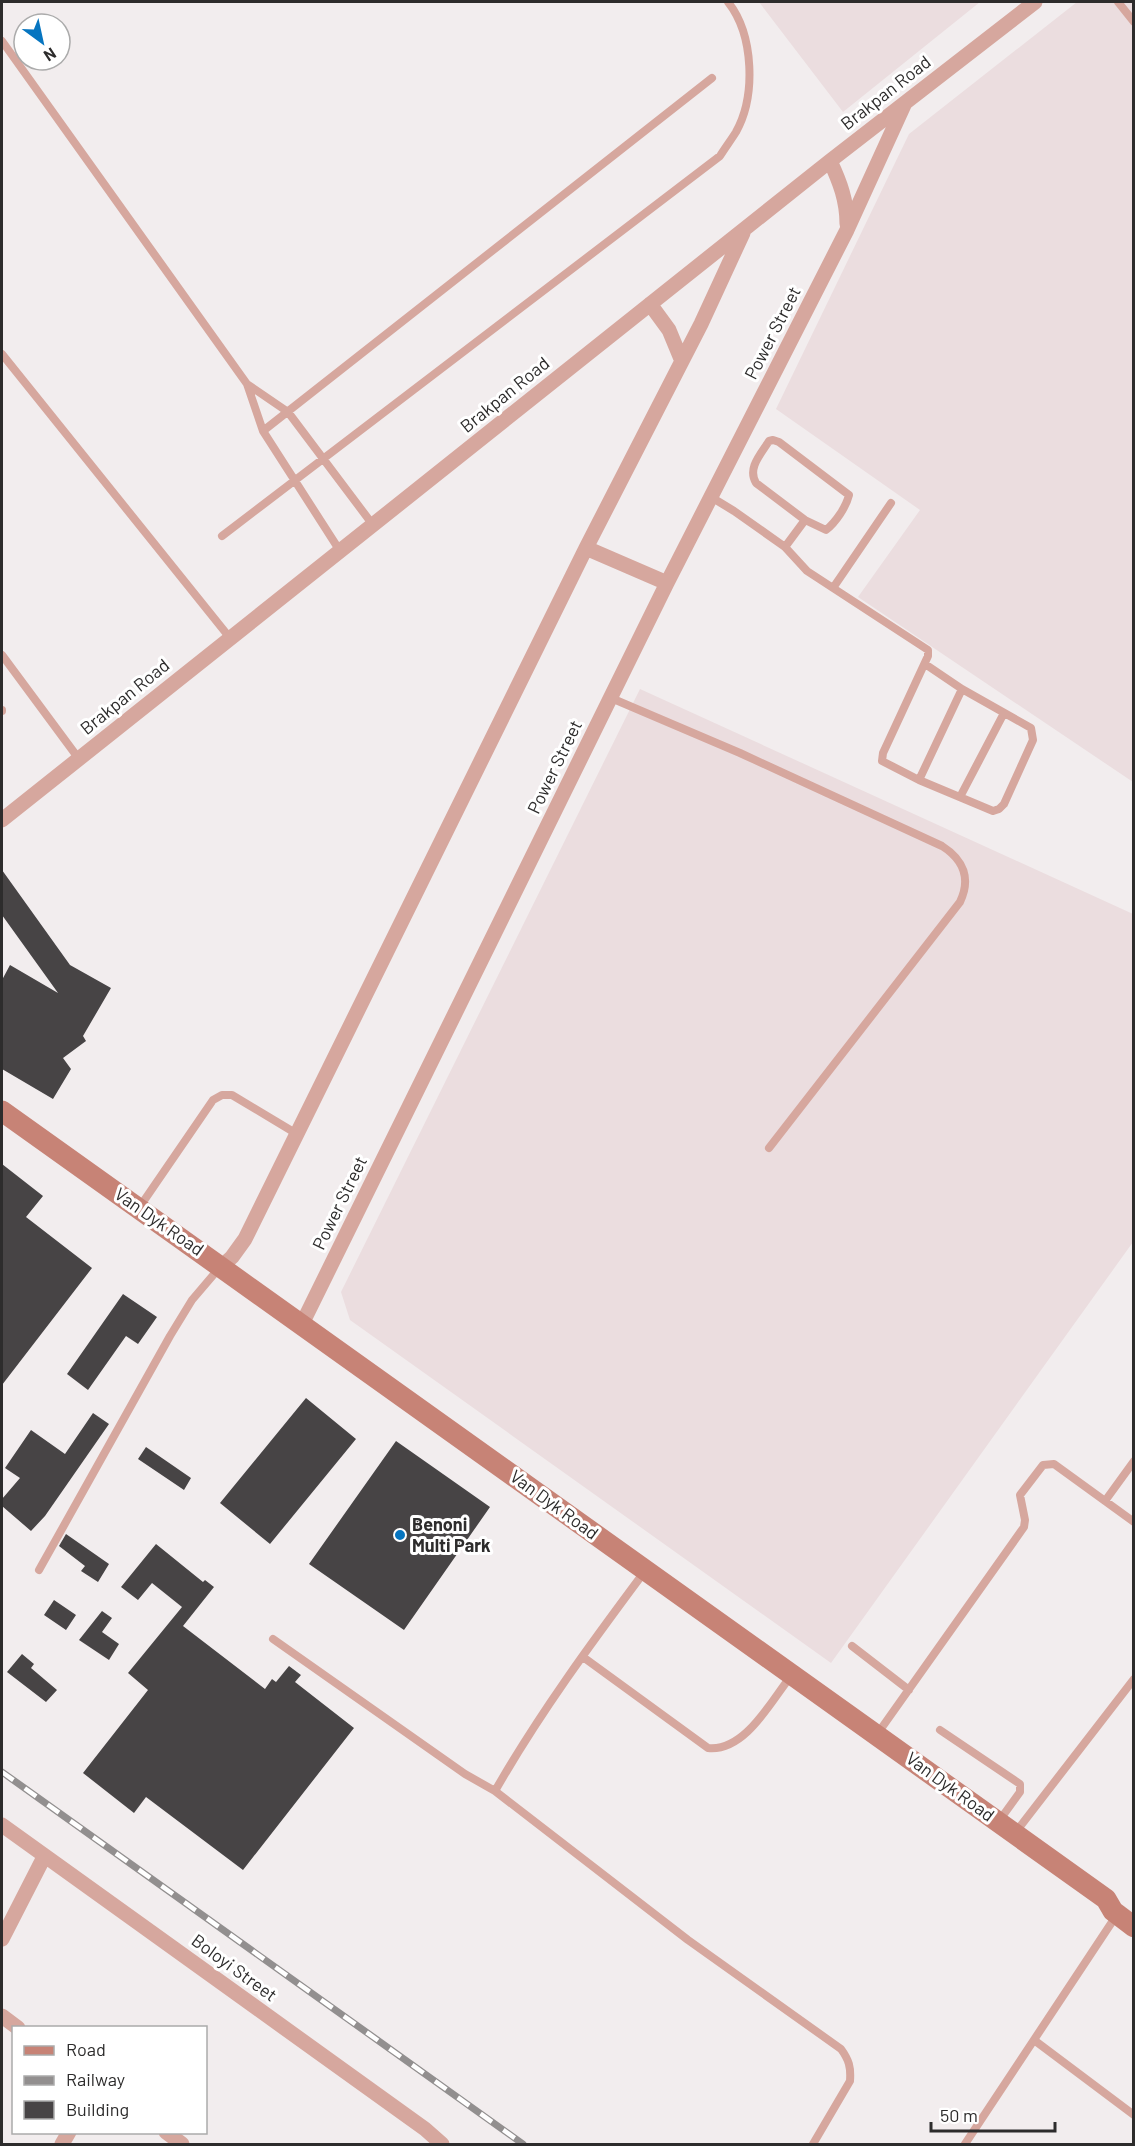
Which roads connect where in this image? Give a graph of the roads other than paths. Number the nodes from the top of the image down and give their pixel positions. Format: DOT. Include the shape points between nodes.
graph roads {
  1 [pos="728,2"];
  2 [pos="1035,2"];
  3 [pos="1118,2"];
  4 [pos="1133,19"];
  5 [pos="2,41"];
  6 [pos="712,78"];
  7 [pos="905,103"];
  8 [pos="830,161"];
  9 [pos="744,230"];
  10 [pos="847,230"];
  11 [pos="650,304"];
  12 [pos="2,354"];
  13 [pos="681,359"];
  14 [pos="247,384"];
  15 [pos="288,412"];
  16 [pos="263,431"];
  17 [pos="324,458"];
  18 [pos="295,482"];
  19 [pos="711,497"];
  20 [pos="891,503"];
  21 [pos="805,520"];
  22 [pos="373,525"];
  23 [pos="222,536"];
  24 [pos="785,547"];
  25 [pos="586,548"];
  26 [pos="340,551"];
  27 [pos="667,583"];
  28 [pos="833,588"];
  29 [pos="230,639"];
  30 [pos="2,655"];
  31 [pos="925,663"];
  32 [pos="962,689"];
  33 [pos="611,698"];
  34 [pos="1004,713"];
  35 [pos="79,759"];
  36 [pos="919,780"];
  37 [pos="960,798"];
  38 [pos="2,820"];
  39 [pos="2,1111"];
  40 [pos="297,1134"];
  41 [pos="769,1148"];
  42 [pos="139,1208"];
  43 [pos="222,1266"];
  44 [pos="302,1324"];
  45 [pos="1134,1461"];
  46 [pos="1105,1501"];
  47 [pos="1134,1522"];
  48 [pos="39,1570"];
  49 [pos="646,1570"];
  50 [pos="273,1639"];
  51 [pos="852,1646"];
  52 [pos="583,1657"];
  53 [pos="792,1674"];
  54 [pos="1134,1679"];
  55 [pos="909,1690"];
  56 [pos="940,1730"];
  57 [pos="877,1734"];
  58 [pos="495,1791"];
  59 [pos="2,1825"];
  60 [pos="1006,1828"];
  61 [pos="44,1857"];
  62 [pos="1122,1913"];
  63 [pos="2,1940"];
  64 [pos="2,2016"];
  65 [pos="15,2026"];
  66 [pos="1034,2040"];
  67 [pos="1134,2115"];
  68 [pos="167,2134"];
  69 [pos="182,2145"];
  70 [pos="442,2145"];
  71 [pos="813,2145"];
  72 [pos="964,2145"];
  1 -- 17 [label="lane" via="746,38 750,73 737,131 720,156"];
  2 -- 7 [label="street, Brakpan Road"];
  3 -- 4 [label="lane"];
  5 -- 14 [label="lane"];
  6 -- 15 [label="lane"];
  7 -- 8 [label="street, Brakpan Road"];
  7 -- 10 [label="street, Power Street"];
  8 -- 9 [label="street, Brakpan Road"];
  8 -- 10 [label="street" via="847,205"];
  9 -- 11 [label="street, Brakpan Road"];
  9 -- 13 [label="street"];
  10 -- 19 [label="street, Power Street"];
  11 -- 13 [label="street" via="669,330"];
  11 -- 22 [label="street, Brakpan Road"];
  12 -- 29 [label="lane"];
  13 -- 25 [label="street"];
  14 -- 15 [label="lane"];
  14 -- 16 [label="lane"];
  15 -- 16 [label="lane"];
  15 -- 17 [label="lane"];
  16 -- 18 [label="lane"];
  17 -- 18 [label="lane"];
  17 -- 22 [label="lane"];
  18 -- 23 [label="lane"];
  18 -- 26 [label="lane"];
  19 -- 24 [label="lane"];
  19 -- 27 [label="street, Power Street"];
  20 -- 28 [label="lane"];
  21 -- 21 [label="lane" via="752,476 769,441 779,442 849,495 826,530"];
  21 -- 24 [label="lane"];
  22 -- 26 [label="street, Brakpan Road"];
  24 -- 28 [label="lane" via="807,571"];
  25 -- 27 [label="street"];
  25 -- 40 [label="street"];
  26 -- 29 [label="street, Brakpan Road"];
  27 -- 33 [label="street, Power Street"];
  28 -- 31 [label="lane" via="923,645 928,650"];
  29 -- 35 [label="street, Brakpan Road"];
  30 -- 35 [label="lane"];
  31 -- 32 [label="lane"];
  31 -- 36 [label="lane" via="882,758 885,764"];
  32 -- 34 [label="lane"];
  32 -- 36 [label="lane"];
  33 -- 41 [label="lane" via="942,846 961,862 965,873 960,902"];
  33 -- 44 [label="street, Power Street"];
  34 -- 37 [label="lane"];
  34 -- 37 [label="lane" via="1031,728 1033,740 1004,804 993,811"];
  35 -- 38 [label="street, Brakpan Road"];
  36 -- 37 [label="lane"];
  39 -- 42 [label="main road, Van Dyk Road"];
  40 -- 42 [label="lane" via="232,1095 222,1095 213,1100"];
  40 -- 43 [label="street" via="245,1239"];
  42 -- 43 [label="main road, Van Dyk Road"];
  43 -- 44 [label="main road, Van Dyk Road"];
  43 -- 48 [label="lane" via="192,1300 170,1336"];
  44 -- 49 [label="main road, Van Dyk Road"];
  45 -- 46 [label="lane"];
  46 -- 47 [label="lane"];
  46 -- 55 [label="lane" via="1054,1464 1043,1465 1020,1496 1024,1527"];
  49 -- 52 [label="lane"];
  49 -- 53 [label="main road, Van Dyk Road"];
  50 -- 58 [label="lane"];
  51 -- 55 [label="lane"];
  52 -- 53 [label="lane" via="708,1748 716,1749 742,1738"];
  52 -- 58 [label="lane"];
  53 -- 57 [label="main road, Van Dyk Road"];
  54 -- 60 [label="lane"];
  55 -- 57 [label="lane"];
  56 -- 60 [label="lane" via="1020,1784"];
  57 -- 60 [label="main road, Van Dyk Road"];
  58 -- 71 [label="lane" via="688,1940 841,2049 851,2069 849,2081"];
  59 -- 61 [label="street, Boloyi Street"];
  60 -- 62 [label="main road, Van Dyk Road"];
  61 -- 63 [label="street"];
  61 -- 70 [label="street, Boloyi Street" via="425,2128"];
  62 -- 66 [label="lane"];
  64 -- 65 [label="street"];
  66 -- 67 [label="lane"];
  66 -- 72 [label="lane"];
  68 -- 69 [label="street"];
}
